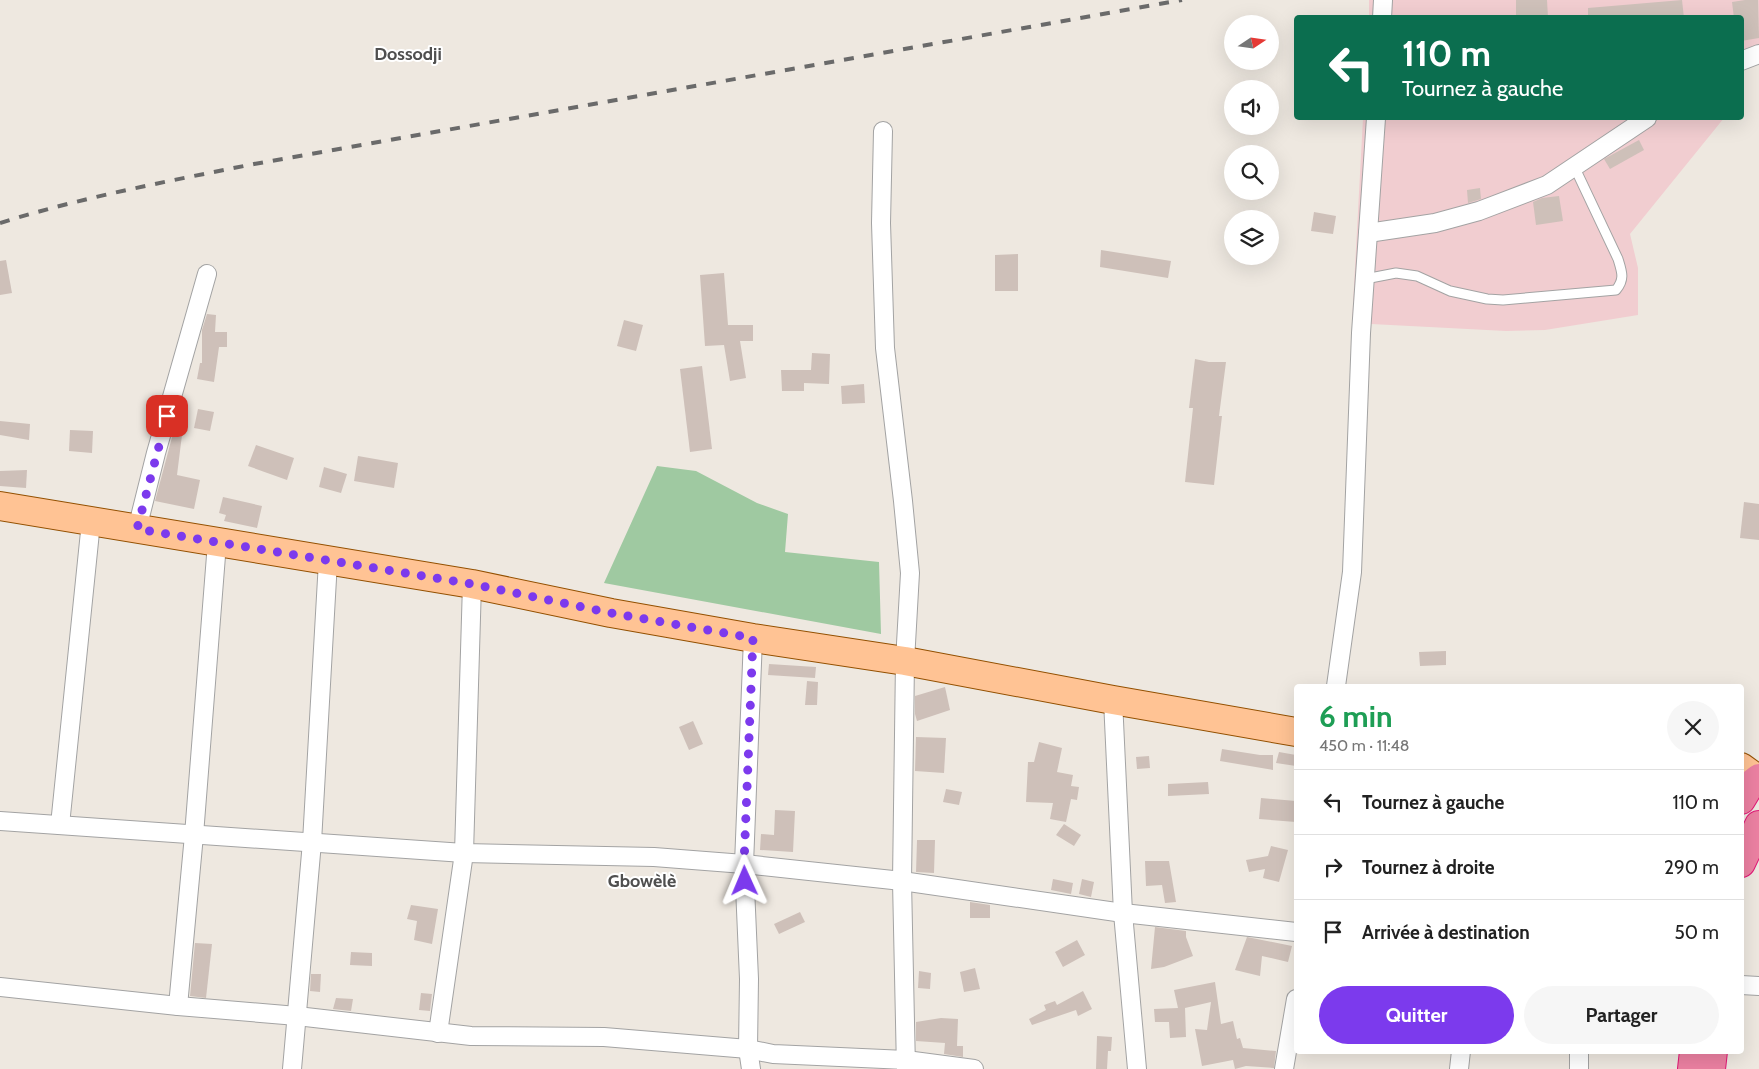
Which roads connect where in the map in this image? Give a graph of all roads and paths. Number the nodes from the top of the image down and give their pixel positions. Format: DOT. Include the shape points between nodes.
graph roads {
  1 [pos="1383,0"];
  2 [pos="1382,15"];
  3 [pos="1759,54"];
  4 [pos="1744,61"];
  5 [pos="1376,120"];
  6 [pos="1645,120"];
  7 [pos="883,131"];
  8 [pos="1574,166"];
  9 [pos="1368,233"];
  10 [pos="207,274"];
  11 [pos="1365,279"];
  12 [pos="0,506"];
  13 [pos="91,522"];
  14 [pos="137,529"];
  15 [pos="217,543"];
  16 [pos="328,561"];
  17 [pos="472,584"];
  18 [pos="753,638"];
  19 [pos="905,661"];
  20 [pos="1336,684"];
  21 [pos="1113,700"];
  22 [pos="1294,732"];
  23 [pos="1744,761"];
  24 [pos="1755,772"];
  25 [pos="1744,795"];
  26 [pos="0,821"];
  27 [pos="1759,824"];
  28 [pos="60,825"];
  29 [pos="194,835"];
  30 [pos="312,842"];
  31 [pos="464,853"];
  32 [pos="1744,857"];
  33 [pos="744,864"];
  34 [pos="902,881"];
  35 [pos="1123,913"];
  36 [pos="1294,932"];
  37 [pos="1744,985"];
  38 [pos="1759,986"];
  39 [pos="0,987"];
  40 [pos="178,1006"];
  41 [pos="1294,1011"];
  42 [pos="297,1016"];
  43 [pos="438,1033"];
  44 [pos="748,1049"];
  45 [pos="1461,1054"];
  46 [pos="1579,1054"];
  47 [pos="1694,1054"];
  48 [pos="1713,1054"];
  49 [pos="906,1065"];
  50 [pos="292,1069"];
  51 [pos="751,1069"];
  52 [pos="974,1069"];
  53 [pos="1137,1069"];
  54 [pos="1284,1069"];
  55 [pos="1459,1069"];
  56 [pos="1579,1069"];
  57 [pos="1692,1069"];
  58 [pos="1711,1069"];
  1 -- 2 [label="street"];
  3 -- 4 [label="street"];
  5 -- 9 [label="street"];
  6 -- 8 [label="street"];
  7 -- 19 [label="street" via="881,223 885,348 910,573"];
  8 -- 9 [label="street" via="1548,185 1479,211 1435,224"];
  8 -- 11 [label="lane" via="1618,259 1622,282 1616,290 1503,300 1450,291 1417,276 1396,274"];
  9 -- 11 [label="street"];
  10 -- 14 [label="street"];
  11 -- 20 [label="street" via="1352,572"];
  12 -- 13 [label="main road"];
  13 -- 14 [label="main road"];
  13 -- 28 [label="street"];
  14 -- 15 [label="main road"];
  15 -- 16 [label="main road"];
  15 -- 29 [label="street"];
  16 -- 17 [label="main road"];
  16 -- 30 [label="street"];
  17 -- 18 [label="main road"];
  17 -- 31 [label="street"];
  18 -- 19 [label="main road"];
  18 -- 33 [label="street"];
  19 -- 21 [label="main road"];
  19 -- 34 [label="street"];
  21 -- 22 [label="main road"];
  21 -- 35 [label="street"];
  23 -- 24 [label="main road"];
  24 -- 25 [label="highway"];
  26 -- 28 [label="street"];
  27 -- 32 [label="highway"];
  28 -- 29 [label="street"];
  29 -- 30 [label="street"];
  29 -- 40 [label="street"];
  30 -- 31 [label="street"];
  30 -- 42 [label="street"];
  31 -- 33 [label="street" via="654,857"];
  31 -- 43 [label="street"];
  33 -- 34 [label="street"];
  33 -- 44 [label="street"];
  34 -- 35 [label="street"];
  34 -- 49 [label="street"];
  35 -- 36 [label="street"];
  35 -- 53 [label="street"];
  37 -- 38 [label="street"];
  39 -- 40 [label="street"];
  40 -- 42 [label="street"];
  41 -- 54 [label="street"];
  42 -- 43 [label="street"];
  42 -- 50 [label="street"];
  43 -- 44 [label="street" via="604,1037"];
  44 -- 49 [label="street"];
  44 -- 51 [label="street"];
  45 -- 55 [label="street"];
  46 -- 56 [label="street"];
  47 -- 57 [label="highway"];
  48 -- 58 [label="highway"];
  49 -- 52 [label="street"];
}
